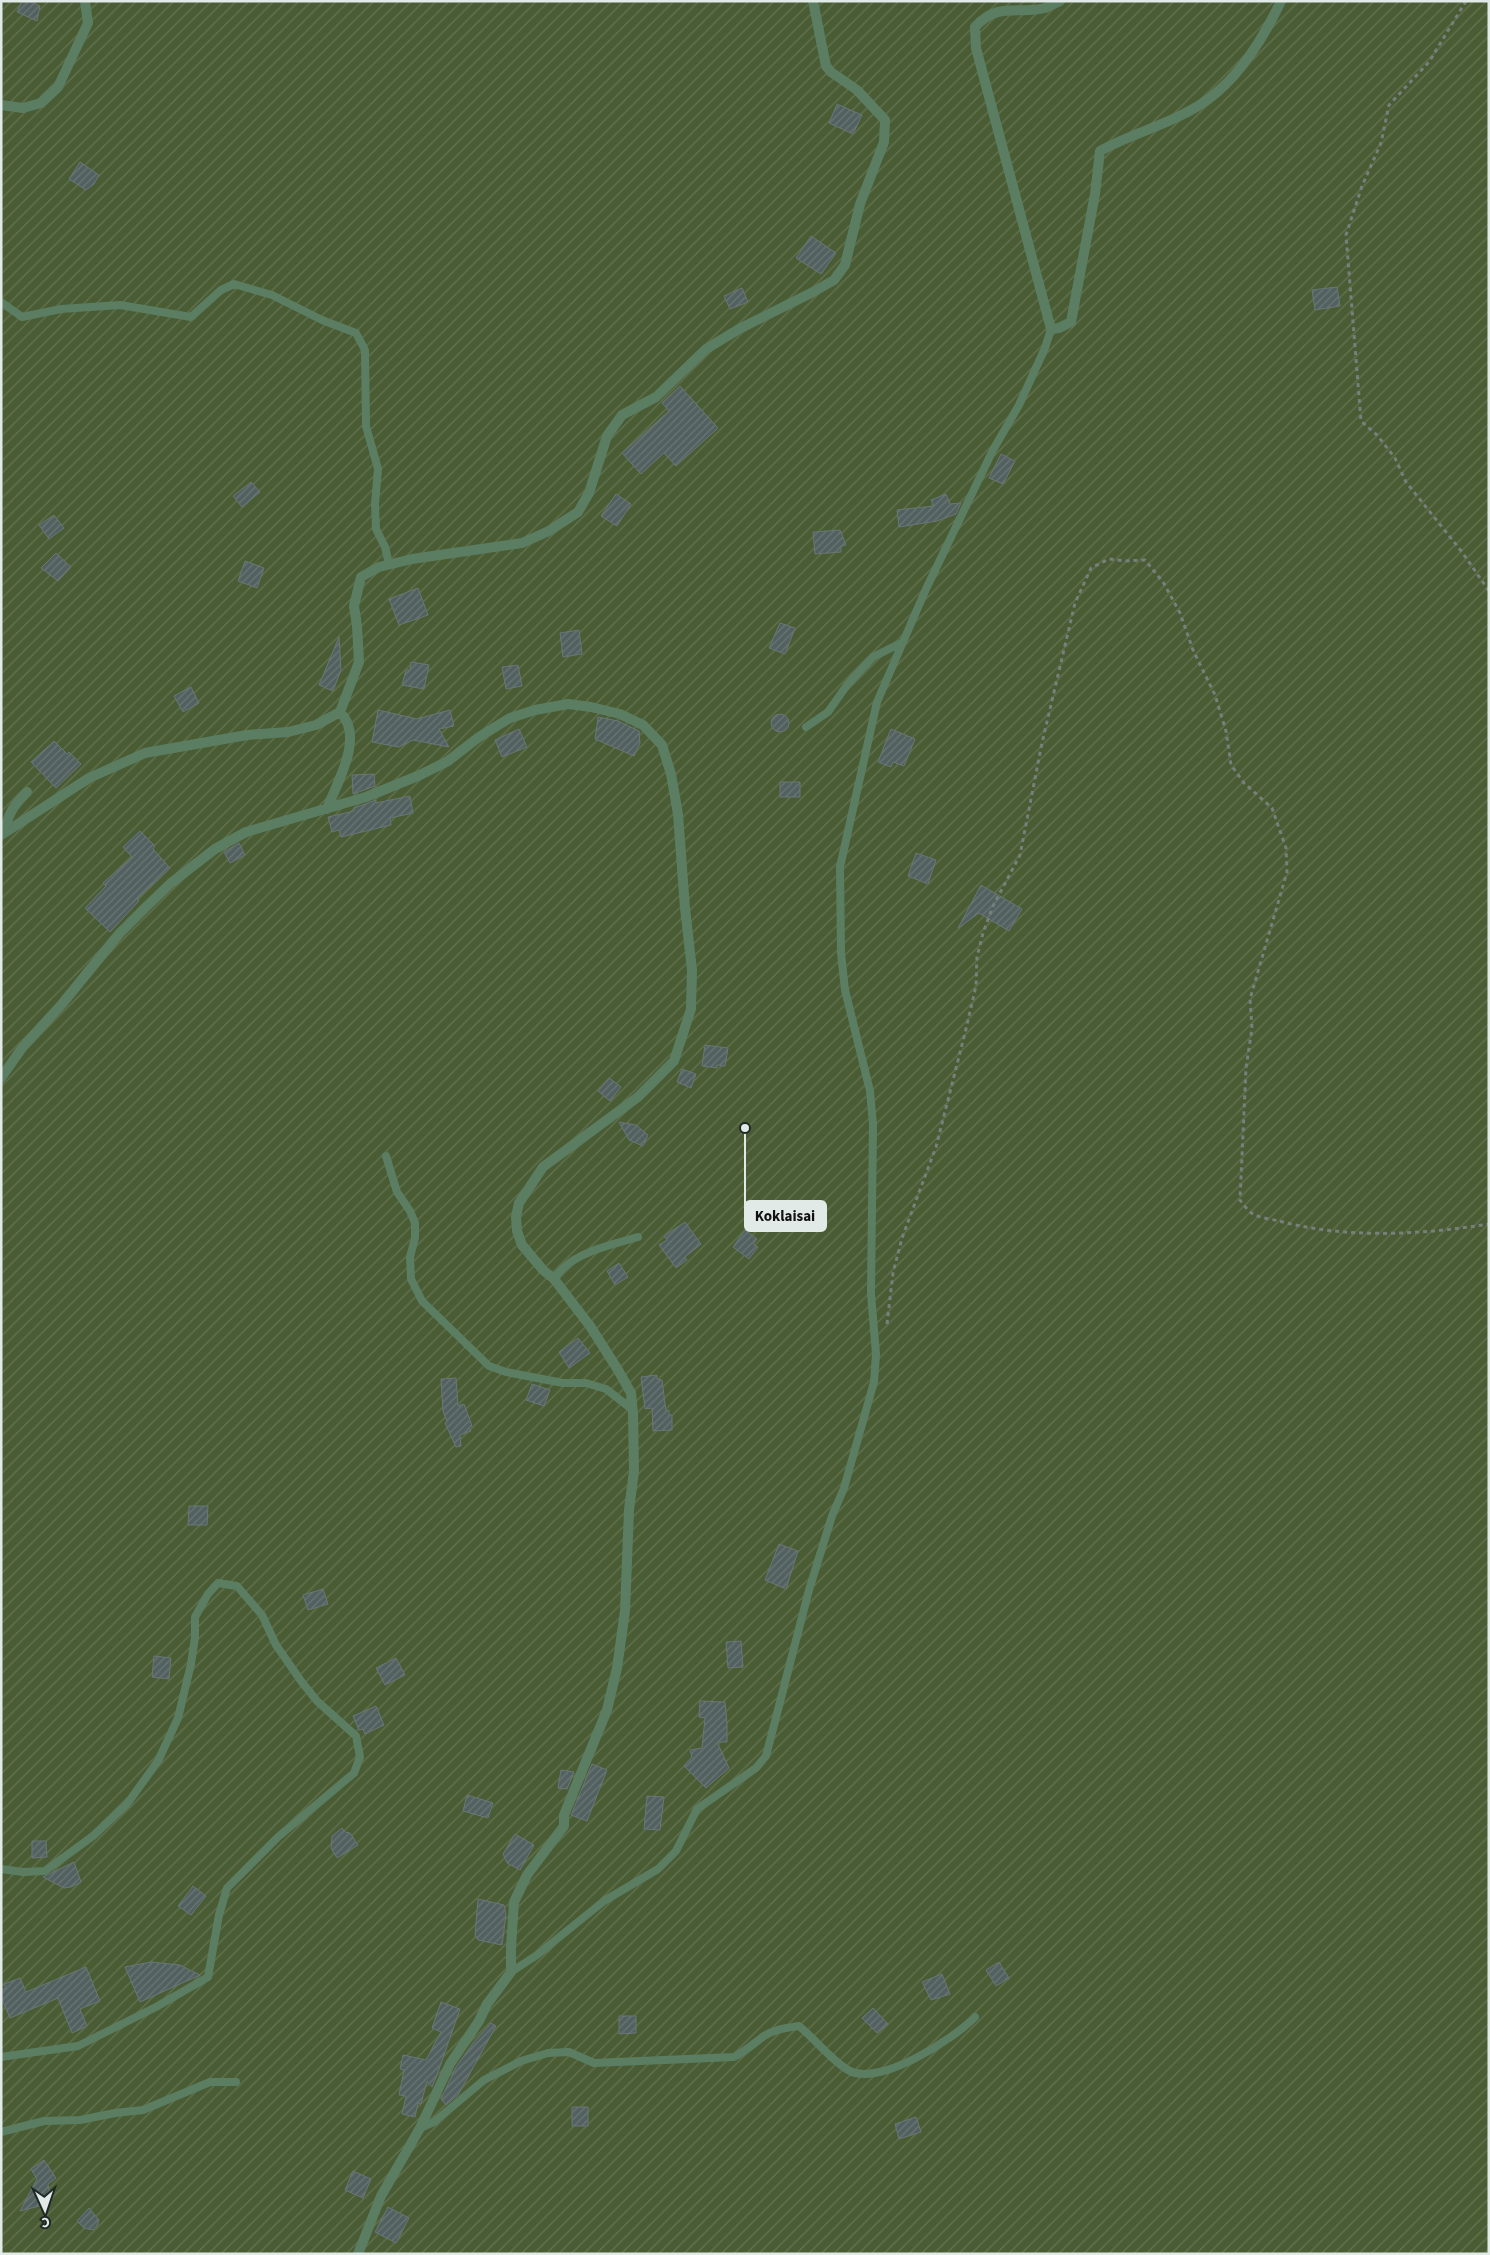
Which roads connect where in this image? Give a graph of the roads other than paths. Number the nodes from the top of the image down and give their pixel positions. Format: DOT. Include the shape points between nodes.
graph roads {
  1 [pos="85,1"];
  2 [pos="813,1"];
  3 [pos="1060,1"];
  4 [pos="1281,1"];
  5 [pos="1,106"];
  6 [pos="1,302"];
  7 [pos="1051,329"];
  8 [pos="389,564"];
  9 [pos="903,642"];
  10 [pos="340,712"];
  11 [pos="806,727"];
  12 [pos="27,792"];
  13 [pos="327,809"];
  14 [pos="3,833"];
  15 [pos="1,1078"];
  16 [pos="386,1156"];
  17 [pos="638,1238"];
  18 [pos="554,1279"];
  19 [pos="633,1410"];
  20 [pos="1,1869"];
  21 [pos="511,1972"];
  22 [pos="975,2017"];
  23 [pos="1,2057"];
  24 [pos="236,2082"];
  25 [pos="420,2128"];
  26 [pos="1,2132"];
  27 [pos="358,2254"];
  1 -- 5 [label="street" via="88,23 58,87 40,103 23,108"];
  2 -- 8 [label="street" via="826,66 857,90 886,120 884,142 860,204 845,265 834,280 706,349 656,397 622,416 607,436 589,493 578,512 549,531 522,543"];
  3 -- 7 [label="street" via="1045,8 1001,11 985,17 975,27 976,48"];
  4 -- 7 [label="street" via="1255,48 1216,93 1198,106 1100,151 1096,194 1071,322"];
  6 -- 8 [label="lane" via="22,317 61,309 120,305 191,316 221,290 234,284 272,294 322,320 356,333 365,350 366,426 378,469 376,529"];
  7 -- 9 [label="lane" via="1019,405 993,450"];
  8 -- 10 [label="street" via="361,577 354,606 359,662"];
  9 -- 11 [label="lane" via="873,657 828,712"];
  9 -- 21 [label="lane" via="877,702 840,867 845,990 870,1091 873,1124 871,1294 876,1354 874,1382 844,1488 809,1590 766,1756 756,1768 697,1809 676,1851 658,1869 604,1901"];
  10 -- 13 [label="street" via="348,720 352,732 349,752"];
  10 -- 14 [label="street" via="316,725 288,732 247,735 145,753 89,778"];
  12 -- 14 [label="street" via="7,818"];
  13 -- 15 [label="street" via="246,832 215,849 171,883 119,934 22,1048"];
  13 -- 18 [label="street" via="420,776 448,761 510,718 535,710 568,704 620,714 643,725 662,745 678,814 692,970 691,1009 674,1061 638,1097 543,1167 519,1203 517,1231 522,1245 542,1270"];
  16 -- 19 [label="lane" via="397,1192 415,1223 410,1257 411,1279 422,1301 489,1366 606,1390"];
  17 -- 18 [label="lane" via="575,1258"];
  18 -- 19 [label="street" via="618,1370 631,1393"];
  19 -- 21 [label="street" via="634,1471 625,1611 617,1668 607,1710 564,1815 564,1826 528,1875 514,1902"];
  20 -- 23 [label="lane" via="45,1870 93,1836 127,1804 158,1761 178,1718 191,1664 195,1617 218,1583 237,1586 262,1615 276,1644 301,1681 317,1701 356,1736 360,1757 354,1773 278,1837 227,1888 208,1977 78,2046"];
  21 -- 25 [label="street" via="450,2064"];
  22 -- 25 [label="lane" via="962,2030 927,2052 869,2075 850,2071 799,2026 764,2035 749,2050 734,2058 594,2063 569,2052 548,2052 521,2061 484,2080 434,2122"];
  24 -- 26 [label="lane" via="210,2082 143,2110 80,2120 44,2121"];
  25 -- 27 [label="street" via="381,2196"];
}
